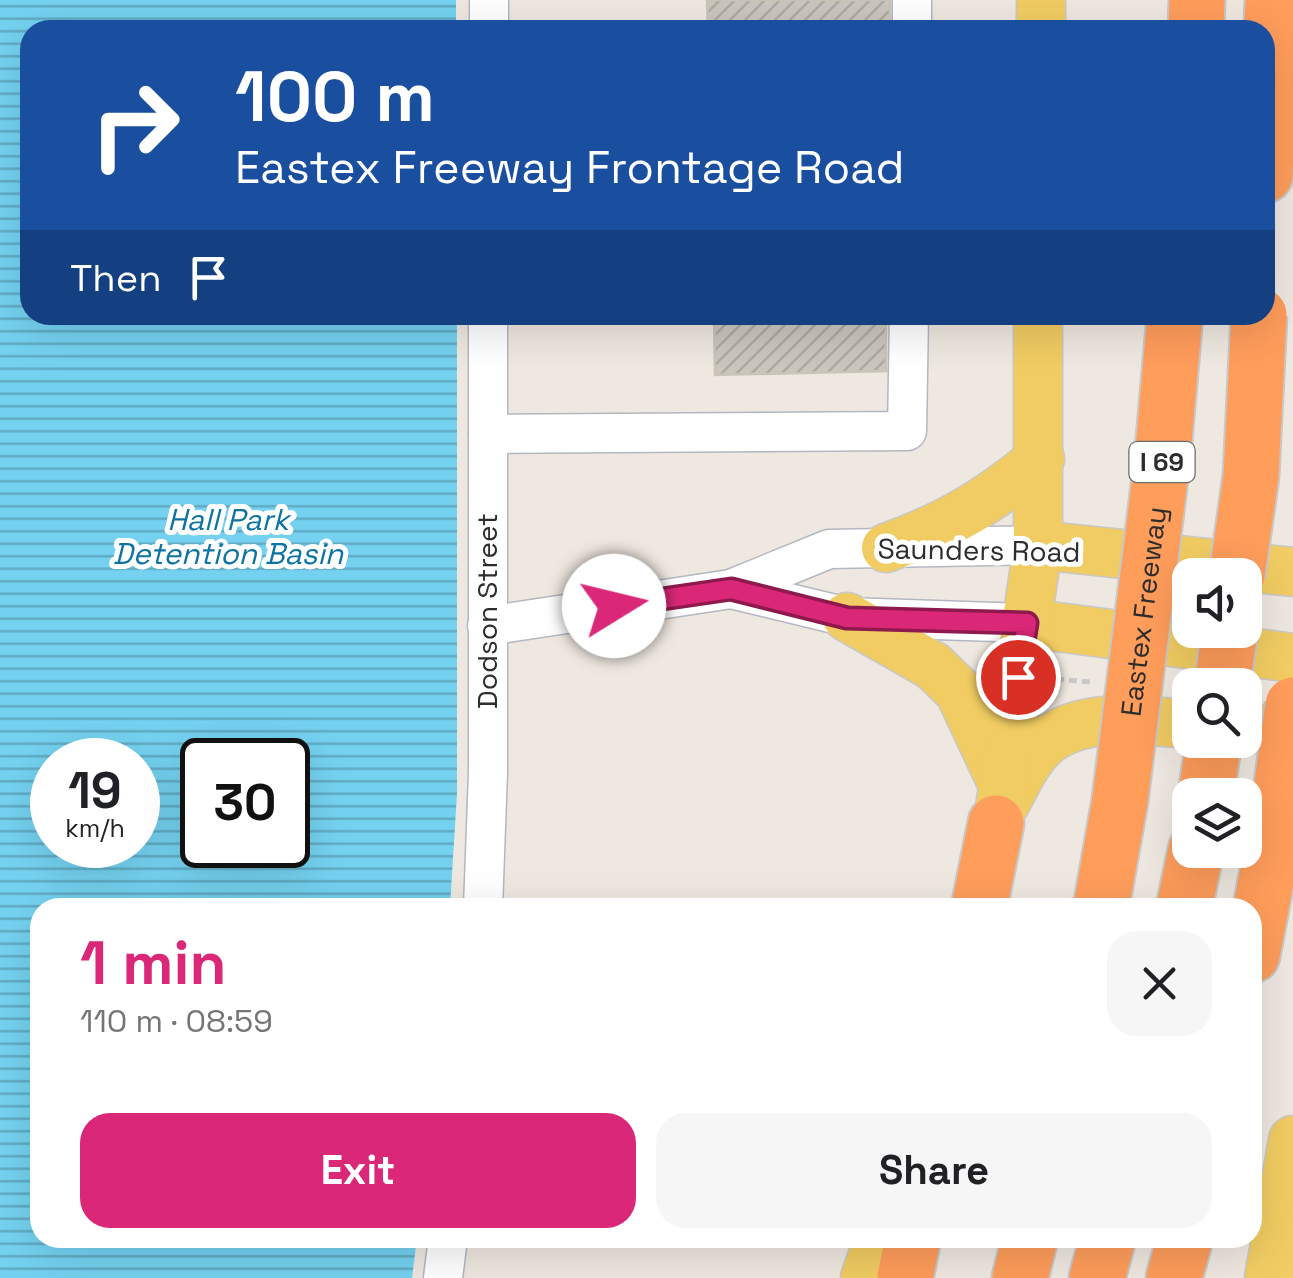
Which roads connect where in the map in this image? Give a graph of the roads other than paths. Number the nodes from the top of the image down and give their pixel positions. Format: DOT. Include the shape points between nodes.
graph roads {
  1 [pos="488,325"];
  2 [pos="909,325"];
  3 [pos="1038,325"];
  4 [pos="1174,325"];
  5 [pos="1259,325"];
  6 [pos="488,434"];
  7 [pos="1040,459"];
  8 [pos="1038,546"];
  9 [pos="886,548"];
  10 [pos="1240,558"];
  11 [pos="1293,572"];
  12 [pos="731,589"];
  13 [pos="847,618"];
  14 [pos="1027,623"];
  15 [pos="487,626"];
  16 [pos="1293,658"];
  17 [pos="1293,705"];
  18 [pos="1172,723"];
  19 [pos="1262,729"];
  20 [pos="1293,732"];
  21 [pos="999,808"];
  22 [pos="1192,868"];
  23 [pos="482,898"];
  24 [pos="978,898"];
  25 [pos="1103,898"];
  26 [pos="1186,898"];
  27 [pos="1262,902"];
  28 [pos="1293,1140"];
  29 [pos="447,1248"];
  30 [pos="876,1248"];
  31 [pos="911,1248"];
  32 [pos="1028,1248"];
  33 [pos="1105,1248"];
  34 [pos="1182,1248"];
  35 [pos="443,1278"];
  36 [pos="865,1278"];
  37 [pos="904,1278"];
  38 [pos="1020,1278"];
  39 [pos="1097,1278"];
  40 [pos="1174,1278"];
  41 [pos="1269,1278"];
  1 -- 6 [label="street, Dodson Street"];
  2 -- 6 [label="street" via="906,430"];
  3 -- 7 [label="main road"];
  4 -- 25 [label="highway, Eastex Freeway / I 69, bridge"];
  5 -- 10 [label="highway, bridge"];
  6 -- 15 [label="street, Dodson Street"];
  7 -- 8 [label="main road"];
  7 -- 9 [label="main road" via="965,516"];
  8 -- 9 [label="street, Saunders Road"];
  8 -- 11 [label="main road, Saunders Road"];
  8 -- 14 [label="main road"];
  9 -- 12 [label="street, Saunders Road" via="829,549"];
  12 -- 13 [label="street, Saunders Road"];
  12 -- 15 [label="street, Saunders Road"];
  13 -- 14 [label="street, Saunders Road"];
  13 -- 21 [label="main road" via="932,666 959,691"];
  14 -- 16 [label="main road, Saunders Road"];
  14 -- 21 [label="main road"];
  15 -- 23 [label="street, Dodson Street"];
  17 -- 27 [label="highway, bridge"];
  18 -- 21 [label="main road" via="1083,724 1050,738"];
  19 -- 20 [label="main road"];
  21 -- 24 [label="highway"];
  22 -- 26 [label="highway"];
  28 -- 41 [label="main road"];
  29 -- 35 [label="street"];
  30 -- 36 [label="main road"];
  31 -- 37 [label="highway"];
  32 -- 38 [label="highway"];
  33 -- 39 [label="highway"];
  34 -- 40 [label="highway"];
}
